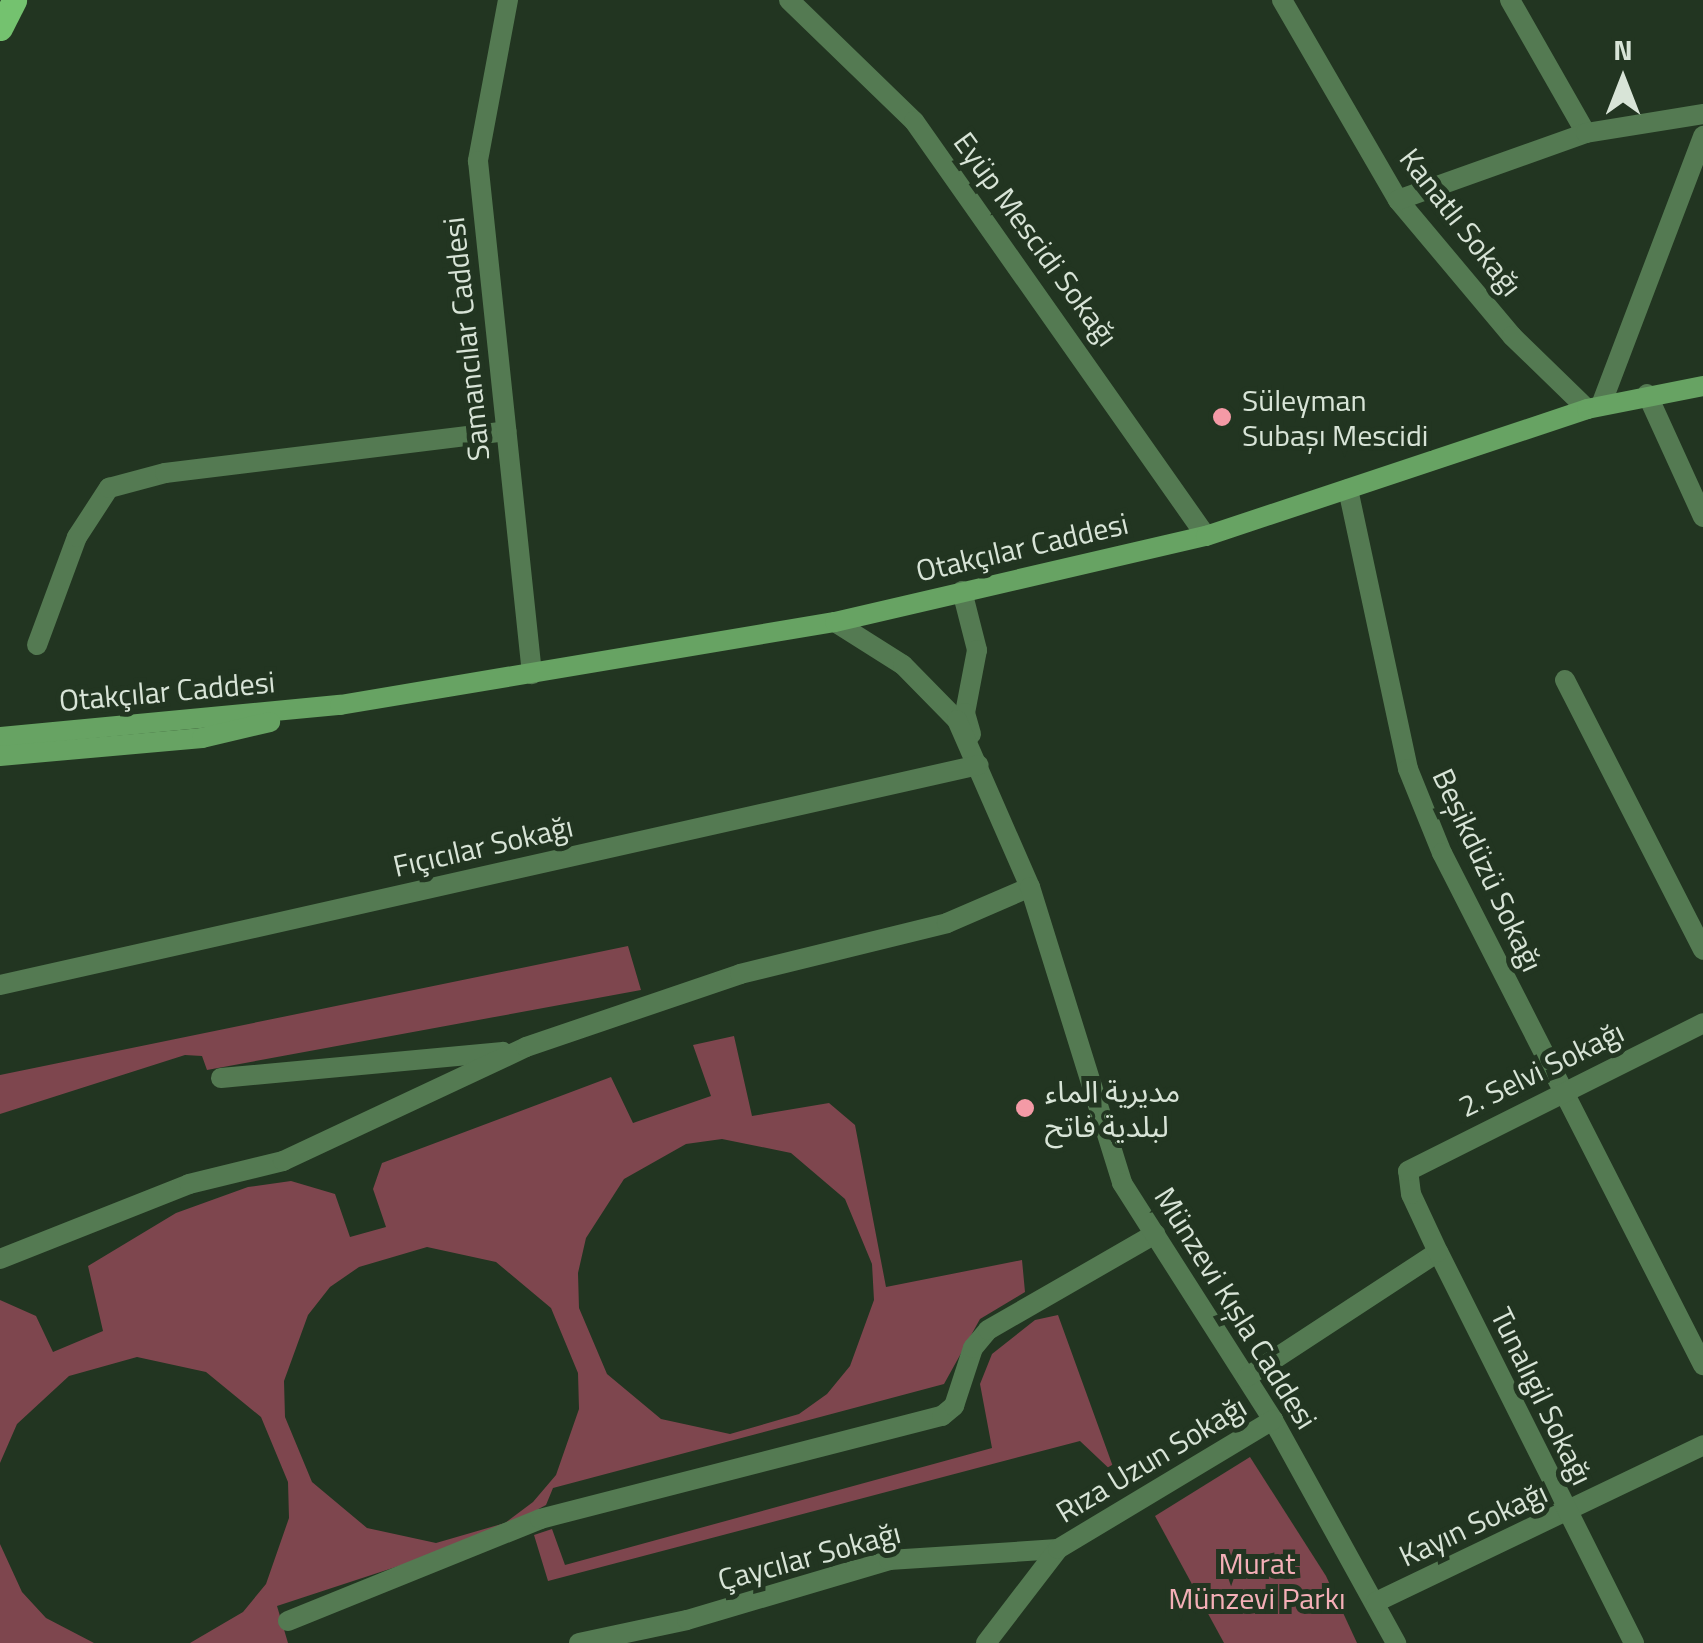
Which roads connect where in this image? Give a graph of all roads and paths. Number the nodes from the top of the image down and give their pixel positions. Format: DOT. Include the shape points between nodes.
graph roads {
  1 [pos="14,0"];
  2 [pos="508,0"];
  3 [pos="789,0"];
  4 [pos="1282,0"];
  5 [pos="1510,0"];
  6 [pos="0,28"];
  7 [pos="1703,114"];
  8 [pos="1586,133"];
  9 [pos="1703,136"];
  10 [pos="1398,200"];
  11 [pos="1703,386"];
  12 [pos="1648,394"];
  13 [pos="1594,407"];
  14 [pos="506,431"];
  15 [pos="1348,489"];
  16 [pos="1703,516"];
  17 [pos="1206,536"];
  18 [pos="962,591"];
  19 [pos="835,622"];
  20 [pos="37,644"];
  21 [pos="532,674"];
  22 [pos="1566,680"];
  23 [pos="340,705"];
  24 [pos="0,737"];
  25 [pos="0,756"];
  26 [pos="979,765"];
  27 [pos="1030,887"];
  28 [pos="1703,950"];
  29 [pos="0,985"];
  30 [pos="1703,1023"];
  31 [pos="519,1051"];
  32 [pos="221,1078"];
  33 [pos="1560,1091"];
  34 [pos="1408,1171"];
  35 [pos="1155,1234"];
  36 [pos="1438,1252"];
  37 [pos="0,1258"];
  38 [pos="1703,1365"];
  39 [pos="1247,1377"];
  40 [pos="1273,1420"];
  41 [pos="1703,1445"];
  42 [pos="1566,1515"];
  43 [pos="1058,1549"];
  44 [pos="1376,1602"];
  45 [pos="288,1622"];
  46 [pos="579,1643"];
  47 [pos="986,1643"];
  48 [pos="1396,1643"];
  49 [pos="1634,1643"];
  1 -- 6 [label="main road"];
  2 -- 14 [label="street, Samancılar Caddesi" via="478,161"];
  3 -- 17 [label="street, Eyüp Mescidi Sokağı" via="914,121"];
  4 -- 10 [label="street, Kanatlı Sokağı"];
  5 -- 8 [label="street"];
  7 -- 8 [label="street"];
  8 -- 10 [label="street"];
  9 -- 13 [label="street"];
  10 -- 13 [label="street, Kanatlı Sokağı" via="1512,336"];
  11 -- 12 [label="main road, Otakçılar Caddesi"];
  12 -- 13 [label="main road, Otakçılar Caddesi"];
  12 -- 16 [label="street"];
  13 -- 15 [label="main road, Otakçılar Caddesi"];
  14 -- 20 [label="street" via="165,473 110,488 78,537"];
  14 -- 21 [label="street, Samancılar Caddesi"];
  15 -- 17 [label="main road, Otakçılar Caddesi"];
  15 -- 33 [label="street, Beşikdüzü Sokağı" via="1408,768 1442,853"];
  17 -- 18 [label="main road, Otakçılar Caddesi"];
  18 -- 19 [label="main road, Otakçılar Caddesi"];
  18 -- 26 [label="street" via="977,650 965,713"];
  19 -- 21 [label="main road, Otakçılar Caddesi"];
  19 -- 26 [label="street" via="903,665 956,720"];
  21 -- 23 [label="main road, Otakçılar Caddesi"];
  22 -- 28 [label="street"];
  23 -- 24 [label="main road, Otakçılar Caddesi"];
  23 -- 25 [label="main road, Otakçılar Caddesi" via="202,738"];
  26 -- 27 [label="street, Münzevi Kışla Caddesi"];
  26 -- 29 [label="street, Fıçıcılar Sokağı"];
  27 -- 31 [label="street" via="947,923 740,974"];
  27 -- 35 [label="street, Münzevi Kışla Caddesi" via="1122,1183"];
  30 -- 33 [label="street, 2. Selvi Sokağı"];
  31 -- 32 [label="street"];
  31 -- 37 [label="street" via="283,1161 189,1184"];
  33 -- 34 [label="street, 2. Selvi Sokağı"];
  33 -- 38 [label="street, Beşikdüzü Sokağı"];
  34 -- 36 [label="street, Tunalıgil Sokağı" via="1411,1194"];
  35 -- 39 [label="street, Münzevi Kışla Caddesi"];
  35 -- 45 [label="street" via="988,1330 974,1348 954,1406 942,1416 540,1519"];
  36 -- 39 [label="street"];
  36 -- 42 [label="street, Tunalıgil Sokağı"];
  39 -- 40 [label="street, Münzevi Kışla Caddesi"];
  40 -- 43 [label="street, Rıza Uzun Sokağı"];
  40 -- 44 [label="street, Münzevi Kışla Caddesi"];
  41 -- 42 [label="street, Kayın Sokağı"];
  42 -- 44 [label="street, Kayın Sokağı"];
  42 -- 49 [label="street, Tunalıgil Sokağı"];
  43 -- 46 [label="street, Çaycılar Sokağı" via="889,1560 687,1620"];
  43 -- 47 [label="street, Rıza Uzun Sokağı"];
  44 -- 48 [label="street, Münzevi Kışla Caddesi"];
}
